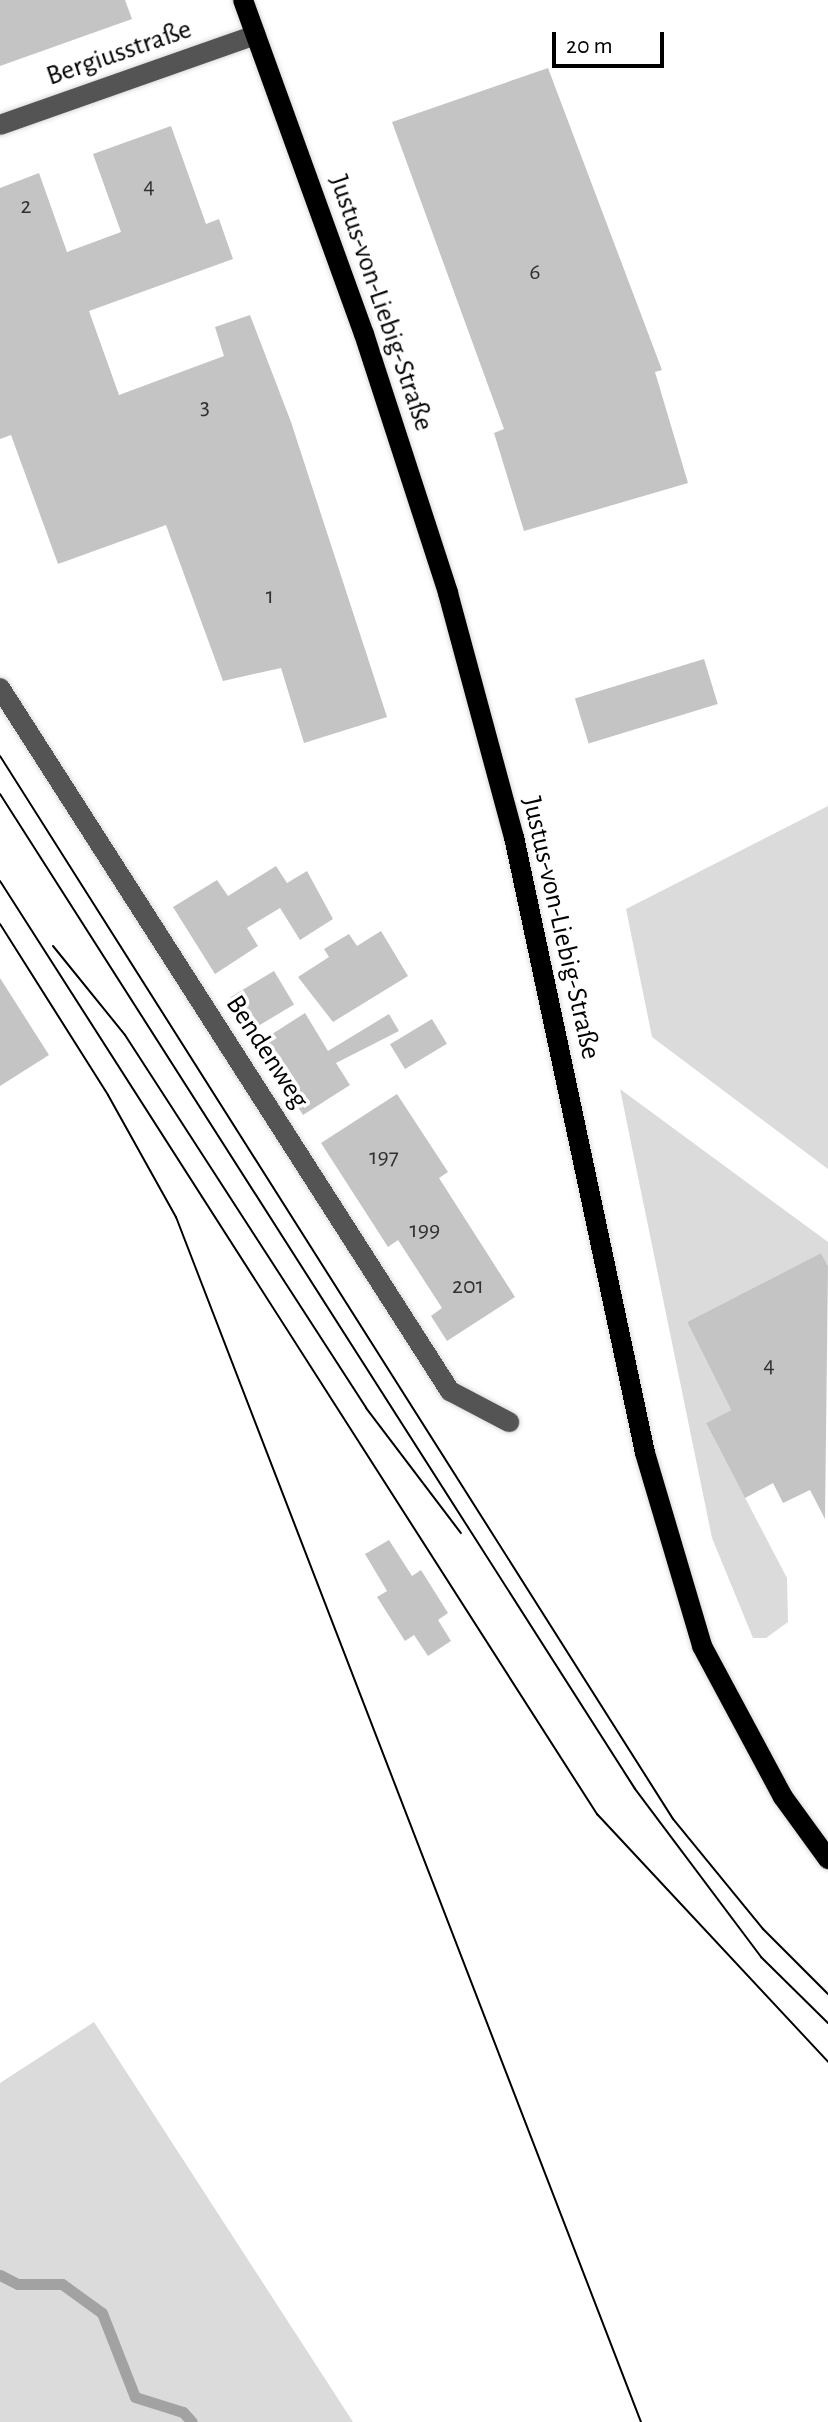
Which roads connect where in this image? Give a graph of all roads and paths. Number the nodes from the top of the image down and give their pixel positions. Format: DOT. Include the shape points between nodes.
graph roads {
  1 [pos="243,0"];
  2 [pos="256,35"];
  3 [pos="0,125"];
  4 [pos="0,688"];
  5 [pos="509,1422"];
  6 [pos="828,1859"];
  1 -- 2 [label="main road, Justus-von-Liebig-Straße"];
  2 -- 3 [label="street, Bergiusstraße"];
  2 -- 6 [label="main road, Justus-von-Liebig-Straße" via="364,334 448,593 514,837 645,1453 702,1646 776,1785"];
  4 -- 5 [label="street, Bendenweg" via="450,1391"];
}
